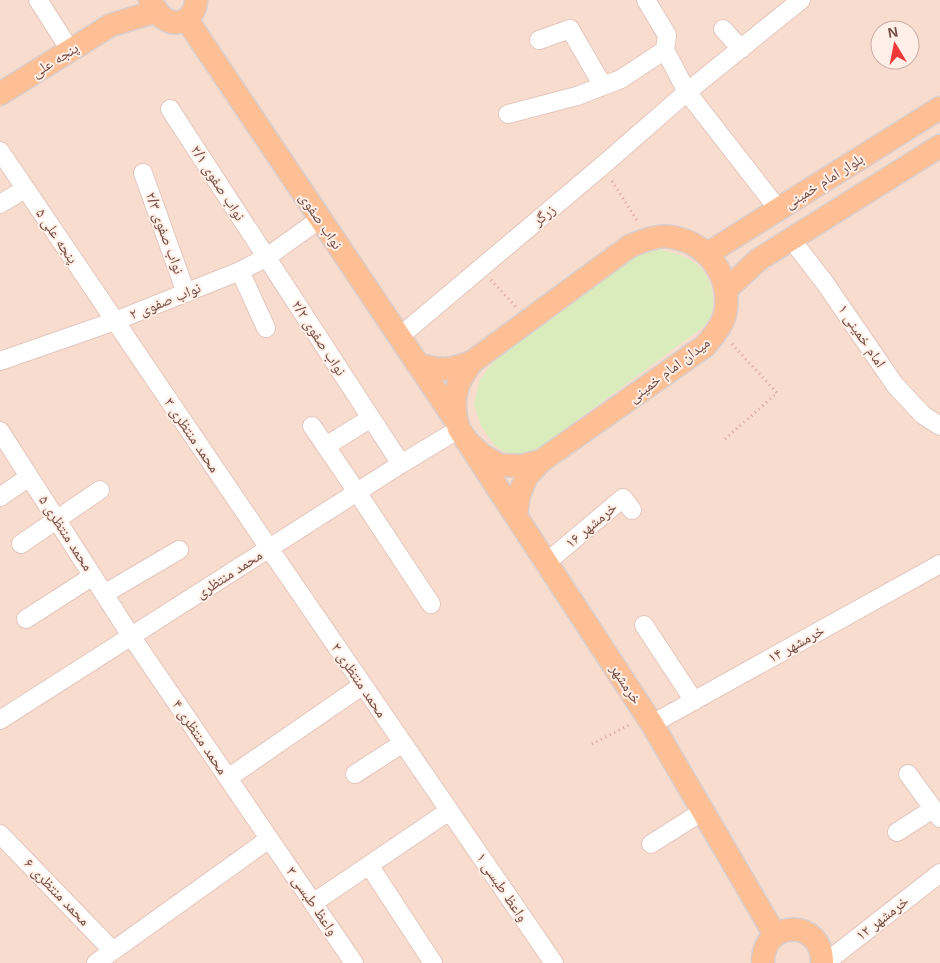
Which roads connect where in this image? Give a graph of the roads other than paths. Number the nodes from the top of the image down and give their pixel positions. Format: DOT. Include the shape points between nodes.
graph roads {
  1 [pos="38,0"];
  2 [pos="134,0"];
  3 [pos="646,0"];
  4 [pos="801,0"];
  5 [pos="154,6"];
  6 [pos="191,10"];
  7 [pos="111,25"];
  8 [pos="723,30"];
  9 [pos="539,40"];
  10 [pos="741,49"];
  11 [pos="70,50"];
  12 [pos="665,50"];
  13 [pos="603,86"];
  14 [pos="687,92"];
  15 [pos="0,94"];
  16 [pos="940,108"];
  17 [pos="170,109"];
  18 [pos="508,114"];
  19 [pos="940,146"];
  20 [pos="0,152"];
  21 [pos="143,173"];
  22 [pos="25,189"];
  23 [pos="0,204"];
  24 [pos="778,209"];
  25 [pos="320,219"];
  26 [pos="791,239"];
  27 [pos="707,254"];
  28 [pos="267,257"];
  29 [pos="240,271"];
  30 [pos="726,290"];
  31 [pos="186,292"];
  32 [pos="115,321"];
  33 [pos="266,328"];
  34 [pos="399,337"];
  35 [pos="0,361"];
  36 [pos="472,362"];
  37 [pos="417,364"];
  38 [pos="371,418"];
  39 [pos="312,426"];
  40 [pos="940,426"];
  41 [pos="461,430"];
  42 [pos="0,431"];
  43 [pos="326,446"];
  44 [pos="541,461"];
  45 [pos="401,464"];
  46 [pos="30,477"];
  47 [pos="100,490"];
  48 [pos="358,492"];
  49 [pos="0,497"];
  50 [pos="632,510"];
  51 [pos="516,515"];
  52 [pos="56,519"];
  53 [pos="21,544"];
  54 [pos="269,548"];
  55 [pos="179,550"];
  56 [pos="547,562"];
  57 [pos="940,564"];
  58 [pos="93,576"];
  59 [pos="104,594"];
  60 [pos="431,604"];
  61 [pos="26,619"];
  62 [pos="644,624"];
  63 [pos="132,636"];
  64 [pos="363,685"];
  65 [pos="694,701"];
  66 [pos="0,720"];
  67 [pos="650,720"];
  68 [pos="403,743"];
  69 [pos="356,774"];
  70 [pos="908,774"];
  71 [pos="228,778"];
  72 [pos="703,810"];
  73 [pos="450,811"];
  74 [pos="936,814"];
  75 [pos="897,832"];
  76 [pos="0,834"];
  77 [pos="270,839"];
  78 [pos="651,844"];
  79 [pos="369,865"];
  80 [pos="940,873"];
  81 [pos="313,903"];
  82 [pos="775,935"];
  83 [pos="113,951"];
  84 [pos="548,961"];
  85 [pos="96,963"];
  86 [pos="354,963"];
  87 [pos="433,963"];
  88 [pos="763,963"];
  89 [pos="823,963"];
  1 -- 11 [label="street"];
  2 -- 7 [label="main road"];
  3 -- 12 [label="street" via="667,34"];
  4 -- 10 [label="street, زرگر"];
  5 -- 6 [label="main road" via="161,17 174,22 180,22"];
  5 -- 7 [label="main road"];
  6 -- 25 [label="main road, نواب صفوی"];
  7 -- 11 [label="main road, پنجه علی"];
  8 -- 10 [label="street"];
  9 -- 13 [label="street" via="570,29"];
  10 -- 14 [label="street, زرگر"];
  11 -- 15 [label="main road, پنجه علی"];
  12 -- 13 [label="street" via="621,79"];
  12 -- 14 [label="street"];
  13 -- 18 [label="street"];
  14 -- 24 [label="street"];
  14 -- 34 [label="street, زرگر"];
  16 -- 24 [label="main road, بلوار امام خمینی"];
  17 -- 28 [label="street, نواب صفوی ۲/۱"];
  19 -- 26 [label="main road"];
  20 -- 22 [label="street, پنجه علی ۵"];
  21 -- 31 [label="street, نواب صفوی ۲/۳"];
  22 -- 23 [label="street"];
  22 -- 32 [label="street, پنجه علی ۵"];
  24 -- 27 [label="main road, بلوار امام خمینی"];
  25 -- 28 [label="street, نواب صفوی ۲"];
  25 -- 34 [label="main road, نواب صفوی"];
  26 -- 30 [label="main road" via="758,260"];
  26 -- 40 [label="street, امام خمینی ۱" via="895,385 923,415"];
  27 -- 30 [label="main road, میدان امام خمینی" via="720,270"];
  27 -- 36 [label="main road, میدان امام خمینی" via="690,242 670,237 649,238 630,246"];
  28 -- 29 [label="street, نواب صفوی ۲"];
  28 -- 38 [label="street, نواب صفوی ۲/۲"];
  29 -- 31 [label="street, نواب صفوی ۲"];
  29 -- 33 [label="street"];
  30 -- 44 [label="main road, میدان امام خمینی" via="726,310 718,330 705,346"];
  31 -- 32 [label="street, نواب صفوی ۲"];
  32 -- 35 [label="street, نواب صفوی ۲"];
  32 -- 54 [label="street, محمد منتظری ۳"];
  34 -- 37 [label="main road, نواب صفوی"];
  36 -- 37 [label="main road" via="454,369 435,370"];
  36 -- 41 [label="main road, میدان امام خمینی" via="460,380 454,401"];
  37 -- 41 [label="main road, نواب صفوی"];
  38 -- 43 [label="street"];
  38 -- 45 [label="street, نواب صفوی ۲/۲"];
  39 -- 43 [label="street"];
  41 -- 44 [label="main road, میدان امام خمینی" via="482,455 500,464 521,466"];
  41 -- 45 [label="street, محمد منتظری"];
  41 -- 51 [label="main road, خرمشهر"];
  42 -- 46 [label="street, محمد منتظری ۵"];
  43 -- 48 [label="street"];
  44 -- 51 [label="main road" via="527,476 518,495"];
  45 -- 48 [label="street, محمد منتظری"];
  46 -- 49 [label="street"];
  46 -- 52 [label="street, محمد منتظری ۵"];
  47 -- 52 [label="street"];
  48 -- 54 [label="street, محمد منتظری"];
  48 -- 60 [label="street"];
  50 -- 56 [label="street, خرمشهر ۱۶" via="623,498"];
  51 -- 56 [label="main road, خرمشهر"];
  52 -- 53 [label="street"];
  52 -- 58 [label="street, محمد منتظری ۵"];
  54 -- 63 [label="street, محمد منتظری"];
  54 -- 64 [label="street, محمد منتظری ۲"];
  55 -- 59 [label="street"];
  56 -- 67 [label="main road, خرمشهر"];
  57 -- 65 [label="street, خرمشهر ۱۴"];
  58 -- 59 [label="street, محمد منتظری ۵"];
  58 -- 61 [label="street"];
  59 -- 63 [label="street, محمد منتظری ۵"];
  62 -- 65 [label="street"];
  63 -- 66 [label="street, محمد منتظری"];
  63 -- 71 [label="street, محمد منتظری ۴"];
  64 -- 68 [label="street, محمد منتظری ۲"];
  64 -- 71 [label="street"];
  65 -- 67 [label="street, خرمشهر ۱۴"];
  67 -- 72 [label="main road, خرمشهر"];
  68 -- 69 [label="street"];
  68 -- 73 [label="street, محمد منتظری ۲"];
  70 -- 74 [label="street"];
  71 -- 77 [label="street, محمد منتظری ۴"];
  72 -- 78 [label="street"];
  72 -- 82 [label="main road, خرمشهر"];
  73 -- 79 [label="street"];
  73 -- 84 [label="street, واعظ طبسی ۱"];
  74 -- 75 [label="street"];
  76 -- 83 [label="street, محمد منتظری ۶"];
  77 -- 81 [label="street, واعظ طبسی ۳"];
  77 -- 83 [label="street"];
  79 -- 81 [label="street"];
  79 -- 87 [label="street"];
  80 -- 89 [label="street, خرمشهر ۱۲"];
  81 -- 86 [label="street, واعظ طبسی ۳"];
  82 -- 88 [label="main road" via="763,952"];
  82 -- 89 [label="main road" via="784,930 804,931 819,945"];
  83 -- 85 [label="street"];
}
